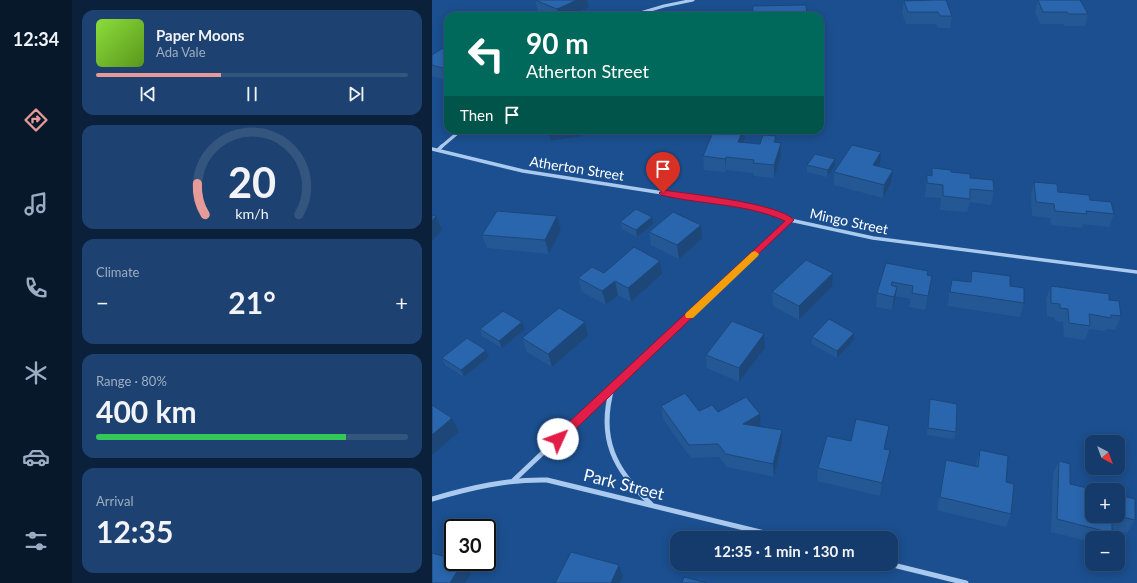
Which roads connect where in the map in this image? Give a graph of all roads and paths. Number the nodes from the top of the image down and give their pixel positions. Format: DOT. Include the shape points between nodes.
graph roads {
  1 [pos="693,0"];
  2 [pos="644,12"];
  3 [pos="456,134"];
  4 [pos="432,149"];
  5 [pos="438,150"];
  6 [pos="790,220"];
  7 [pos="1137,272"];
  8 [pos="613,387"];
  9 [pos="514,480"];
  10 [pos="432,499"];
  11 [pos="653,505"];
  12 [pos="757,531"];
  13 [pos="898,566"];
  14 [pos="966,583"];
  1 -- 2 [label="street"];
  3 -- 5 [label="street"];
  4 -- 5 [label="street, Atherton Street"];
  5 -- 6 [label="street, Atherton Street" via="530,172 752,206"];
  6 -- 7 [label="street, Mingo Street" via="884,240"];
  6 -- 8 [label="street, Mingo Street"];
  8 -- 9 [label="street, Mingo Street"];
  8 -- 11 [label="street" via="608,398 605,424 611,449 619,468 629,482"];
  9 -- 10 [label="street, Park Street" via="484,484"];
  9 -- 11 [label="street, Park Street" via="552,481"];
  11 -- 12 [label="street, Park Street"];
  13 -- 14 [label="street"];
}
